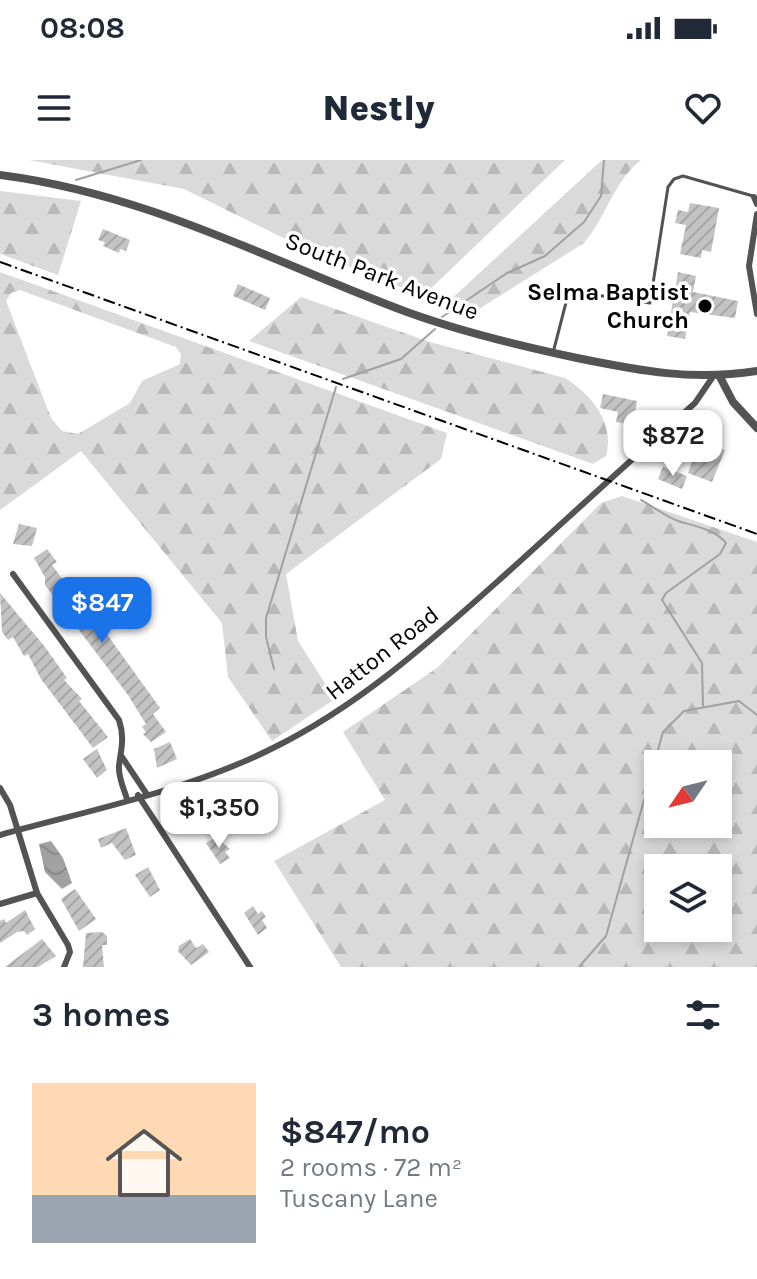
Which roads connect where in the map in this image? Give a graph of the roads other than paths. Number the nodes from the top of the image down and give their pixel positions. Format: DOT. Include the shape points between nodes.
graph roads {
  1 [pos="0,175"];
  2 [pos="755,200"];
  3 [pos="757,214"];
  4 [pos="753,252"];
  5 [pos="757,314"];
  6 [pos="553,353"];
  7 [pos="757,371"];
  8 [pos="716,377"];
  9 [pos="757,428"];
  10 [pos="13,574"];
  11 [pos="122,757"];
  12 [pos="0,788"];
  13 [pos="142,794"];
  14 [pos="127,799"];
  15 [pos="17,830"];
  16 [pos="0,835"];
  17 [pos="37,893"];
  18 [pos="0,904"];
  19 [pos="64,967"];
  20 [pos="250,967"];
  1 -- 6 [label="street, South Park Avenue" via="157,210 409,312"];
  2 -- 6 [label="lane" via="683,176 674,179 668,187 650,303 569,291"];
  3 -- 4 [label="street"];
  4 -- 5 [label="street"];
  6 -- 8 [label="street, South Park Avenue" via="659,374"];
  7 -- 8 [label="street, South Park Avenue"];
  8 -- 9 [label="street"];
  8 -- 13 [label="street, Hatton Road" via="695,403 380,683 269,750"];
  10 -- 11 [label="street" via="119,720"];
  11 -- 13 [label="street"];
  11 -- 14 [label="street" via="120,777"];
  12 -- 15 [label="street"];
  13 -- 14 [label="street, Hatton Road"];
  13 -- 20 [label="street"];
  14 -- 15 [label="street, Hatton Road"];
  15 -- 16 [label="street, Hatton Road"];
  15 -- 17 [label="street"];
  17 -- 18 [label="street"];
  17 -- 19 [label="street" via="68,945"];
}
